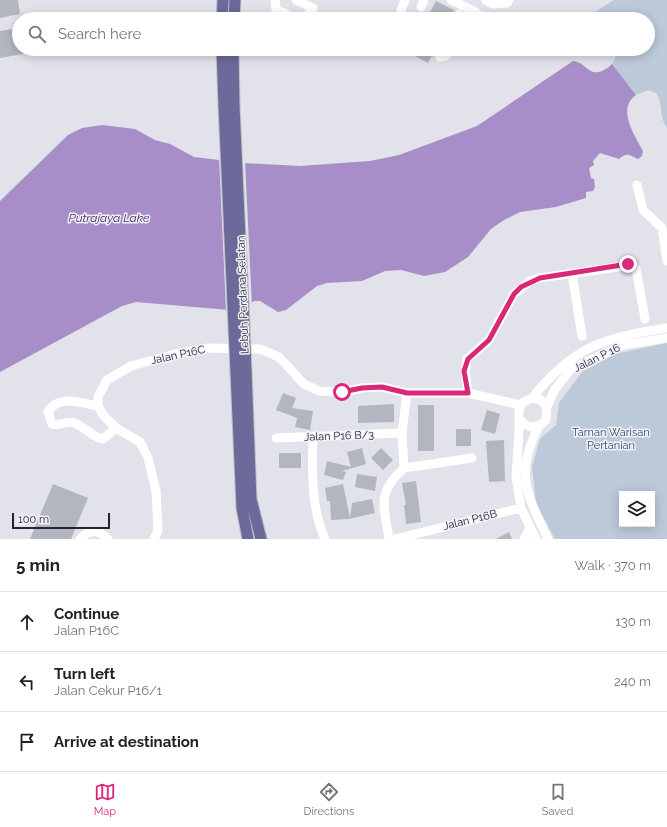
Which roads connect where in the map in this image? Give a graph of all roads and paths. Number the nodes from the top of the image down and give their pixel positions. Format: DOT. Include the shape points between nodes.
graph roads {
  1 [pos="223,0"];
  2 [pos="234,0"];
  3 [pos="296,0"];
  4 [pos="405,0"];
  5 [pos="452,0"];
  6 [pos="486,0"];
  7 [pos="508,0"];
  8 [pos="276,4"];
  9 [pos="401,10"];
  10 [pos="222,12"];
  11 [pos="234,12"];
  12 [pos="287,12"];
  13 [pos="310,12"];
  14 [pos="476,12"];
  15 [pos="223,56"];
  16 [pos="233,56"];
  17 [pos="229,106"];
  18 [pos="637,185"];
  19 [pos="667,261"];
  20 [pos="572,273"];
  21 [pos="645,319"];
  22 [pos="667,328"];
  23 [pos="582,336"];
  24 [pos="667,338"];
  25 [pos="241,371"];
  26 [pos="407,393"];
  27 [pos="468,393"];
  28 [pos="532,398"];
  29 [pos="98,406"];
  30 [pos="520,406"];
  31 [pos="547,407"];
  32 [pos="519,418"];
  33 [pos="539,426"];
  34 [pos="116,428"];
  35 [pos="402,433"];
  36 [pos="276,438"];
  37 [pos="313,438"];
  38 [pos="472,458"];
  39 [pos="404,468"];
  40 [pos="521,508"];
  41 [pos="530,528"];
  42 [pos="80,539"];
  43 [pos="108,539"];
  44 [pos="154,539"];
  45 [pos="248,539"];
  46 [pos="261,539"];
  47 [pos="325,539"];
  48 [pos="389,539"];
  49 [pos="396,539"];
  50 [pos="524,539"];
  51 [pos="536,539"];
  52 [pos="548,539"];
  1 -- 10 [label="main road"];
  2 -- 11 [label="main road"];
  3 -- 13 [label="street" via="313,8"];
  4 -- 9 [label="street"];
  5 -- 14 [label="street"];
  6 -- 7 [label="street" via="493,4 507,3"];
  8 -- 12 [label="street"];
  15 -- 17 [label="main road, Lebuh Perdana Selatan"];
  16 -- 17 [label="main road, Lebuh Perdana Selatan"];
  17 -- 25 [label="main road, Lebuh Perdana Selatan, bridge"];
  18 -- 19 [label="street" via="643,210 662,228"];
  20 -- 21 [label="street" via="633,265 636,269"];
  20 -- 23 [label="street"];
  20 -- 27 [label="street" via="535,280 514,294 489,340 468,359 464,371"];
  22 -- 28 [label="street, Jalan P 16" via="620,336 586,349 549,376"];
  24 -- 31 [label="street, Jalan P 16" via="623,345 571,369 555,389"];
  25 -- 45 [label="main road, Lebuh Perdana Selatan" via="242,501"];
  25 -- 46 [label="main road, Lebuh Perdana Selatan" via="251,499"];
  26 -- 27 [label="street, Jalan P16C"];
  26 -- 29 [label="street, Jalan P16C" via="382,387 342,392 314,390 304,384 279,357 267,350 208,348 131,366 107,380 98,398"];
  26 -- 35 [label="street"];
  27 -- 30 [label="street, Jalan P16C"];
  28 -- 30 [label="street, Jalan P 16"];
  28 -- 31 [label="street" via="541,400"];
  29 -- 34 [label="street"];
  29 -- 34 [label="street" via="59,401 52,405 48,412 52,424 57,426 67,422 74,423 103,439"];
  30 -- 32 [label="street"];
  31 -- 33 [label="street, Jalan P 16" via="546,420"];
  32 -- 33 [label="street" via="530,427"];
  32 -- 40 [label="street" via="516,477"];
  33 -- 52 [label="street, Jalan P 16" via="527,454 524,478 529,500"];
  34 -- 44 [label="street" via="140,442 148,458 156,491 158,530"];
  35 -- 37 [label="street, Jalan P16 B/3"];
  35 -- 39 [label="street"];
  36 -- 37 [label="street, Jalan P16 B/3"];
  37 -- 47 [label="street" via="312,476 320,528"];
  38 -- 39 [label="street"];
  39 -- 48 [label="street" via="392,478 385,492 383,502"];
  40 -- 41 [label="street"];
  40 -- 49 [label="street, Jalan P16B"];
  41 -- 50 [label="street"];
  41 -- 51 [label="street"];
  42 -- 43 [label="street" via="92,531 101,533"];
}
